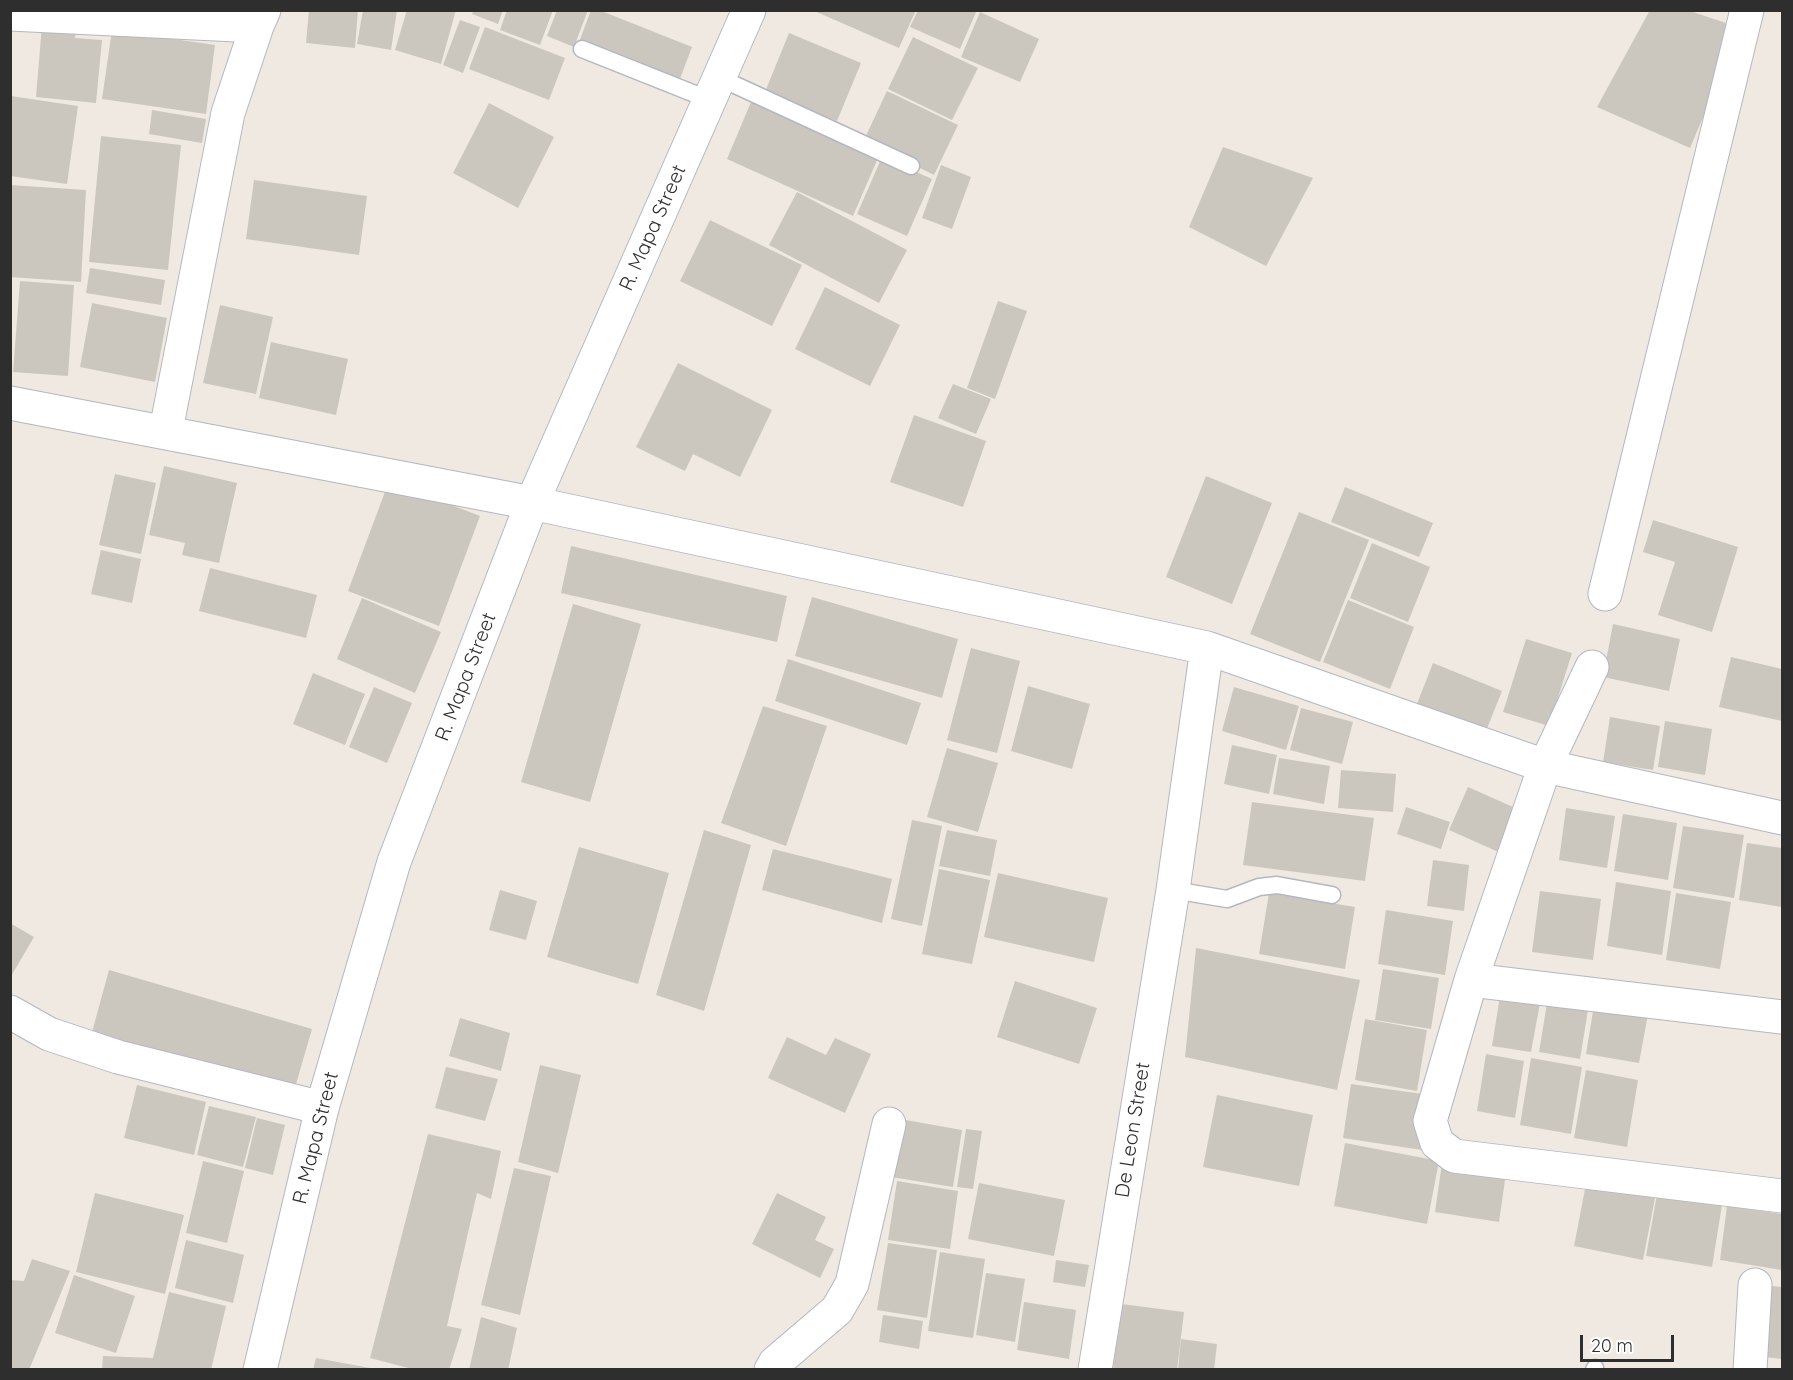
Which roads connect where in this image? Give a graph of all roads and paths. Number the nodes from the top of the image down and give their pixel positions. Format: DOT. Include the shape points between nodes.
graph roads {
  1 [pos="749,10"];
  2 [pos="1747,10"];
  3 [pos="10,14"];
  4 [pos="261,18"];
  5 [pos="582,49"];
  6 [pos="715,89"];
  7 [pos="911,166"];
  8 [pos="10,403"];
  9 [pos="166,430"];
  10 [pos="532,503"];
  11 [pos="1605,594"];
  12 [pos="1207,648"];
  13 [pos="1592,666"];
  14 [pos="1545,766"];
  15 [pos="1782,818"];
  16 [pos="1173,890"];
  17 [pos="1332,895"];
  18 [pos="1471,980"];
  19 [pos="10,1012"];
  20 [pos="1782,1017"];
  21 [pos="322,1108"];
  22 [pos="889,1124"];
  23 [pos="1782,1196"];
  24 [pos="1755,1285"];
  25 [pos="260,1370"];
  26 [pos="771,1370"];
  27 [pos="1095,1370"];
  28 [pos="1750,1370"];
  1 -- 6 [label="street, R. Mapa Street"];
  2 -- 11 [label="street"];
  3 -- 4 [label="street"];
  4 -- 9 [label="street" via="228,113"];
  5 -- 6 [label="lane"];
  6 -- 7 [label="lane"];
  6 -- 10 [label="street, R. Mapa Street"];
  8 -- 9 [label="street"];
  9 -- 10 [label="street"];
  10 -- 12 [label="street"];
  10 -- 21 [label="street, R. Mapa Street" via="394,862"];
  12 -- 14 [label="street"];
  12 -- 16 [label="street, De Leon Street"];
  13 -- 14 [label="street"];
  14 -- 15 [label="street"];
  14 -- 18 [label="street"];
  16 -- 17 [label="lane" via="1227,899 1259,887 1278,885"];
  16 -- 27 [label="street, De Leon Street"];
  18 -- 20 [label="street"];
  18 -- 23 [label="street" via="1430,1121 1437,1143 1454,1156"];
  19 -- 21 [label="street" via="49,1034 118,1057"];
  21 -- 25 [label="street, R. Mapa Street"];
  22 -- 26 [label="street" via="852,1284 837,1310"];
  24 -- 28 [label="street"];
}
